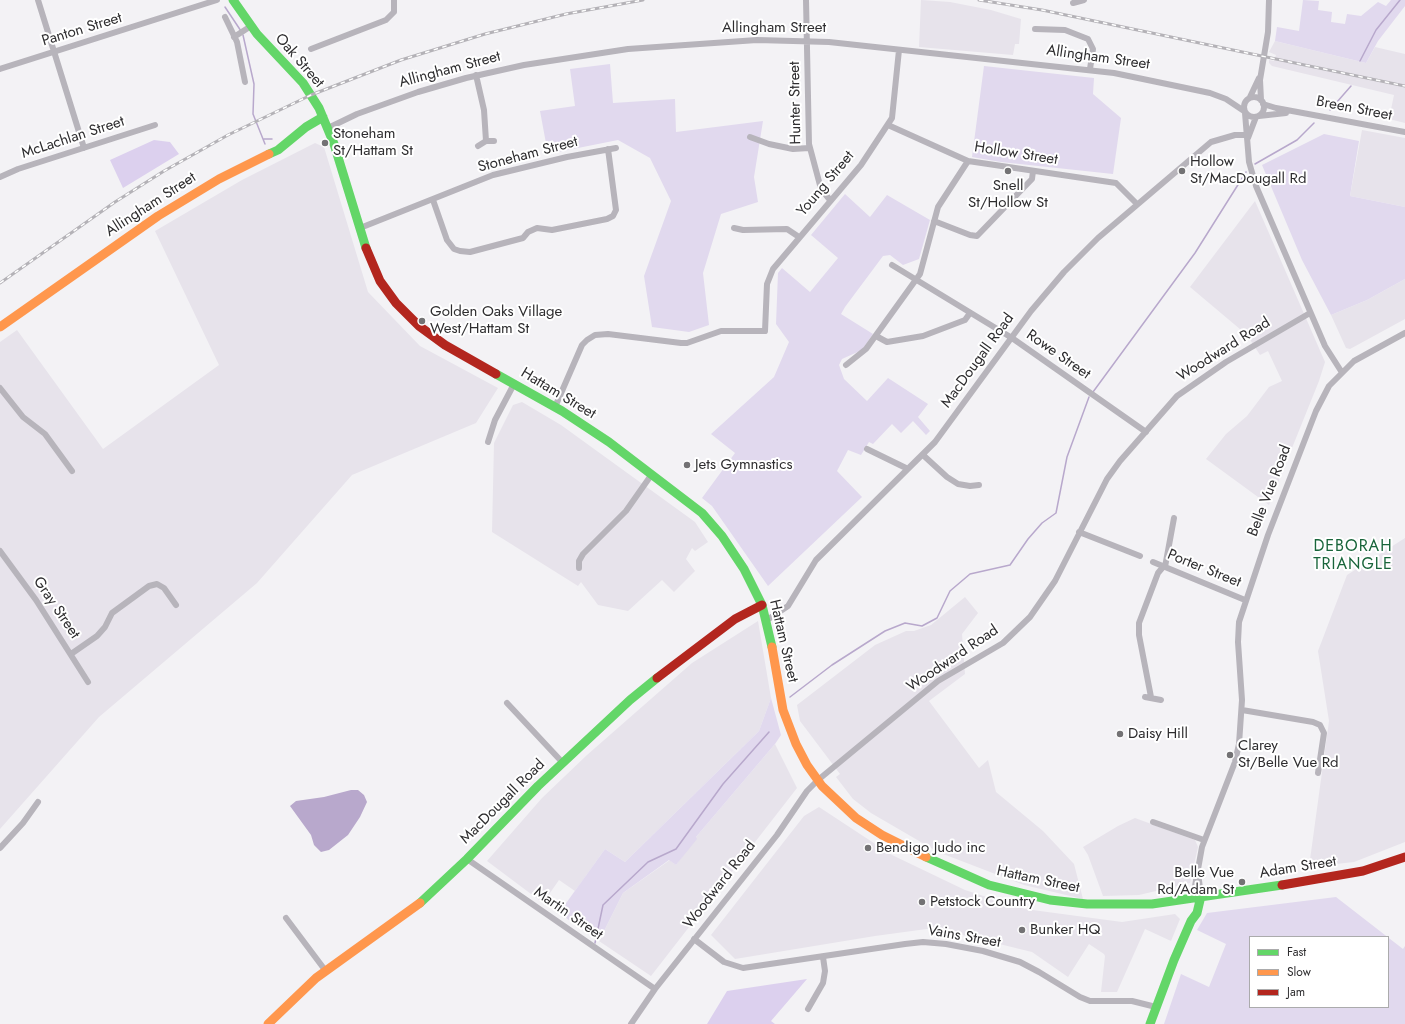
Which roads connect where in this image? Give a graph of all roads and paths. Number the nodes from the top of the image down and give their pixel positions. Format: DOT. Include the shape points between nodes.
graph roads {
  1 [pos="38,0"];
  2 [pos="217,0"];
  3 [pos="394,0"];
  4 [pos="806,0"];
  5 [pos="1084,0"];
  6 [pos="1269,0"];
  7 [pos="236,1"];
  8 [pos="1074,4"];
  9 [pos="224,17"];
  10 [pos="251,26"];
  11 [pos="1035,29"];
  12 [pos="234,37"];
  13 [pos="808,41"];
  14 [pos="311,49"];
  15 [pos="899,50"];
  16 [pos="54,52"];
  17 [pos="0,69"];
  18 [pos="1090,69"];
  19 [pos="1262,71"];
  20 [pos="476,75"];
  21 [pos="245,82"];
  22 [pos="1226,99"];
  23 [pos="1248,99"];
  24 [pos="1262,102"];
  25 [pos="1245,112"];
  26 [pos="1297,112"];
  27 [pos="323,116"];
  28 [pos="1258,117"];
  29 [pos="155,125"];
  30 [pos="888,125"];
  31 [pos="328,128"];
  32 [pos="1405,132"];
  33 [pos="1248,136"];
  34 [pos="750,137"];
  35 [pos="486,141"];
  36 [pos="494,141"];
  37 [pos="478,146"];
  38 [pos="84,148"];
  39 [pos="616,148"];
  40 [pos="809,148"];
  41 [pos="608,149"];
  42 [pos="968,161"];
  43 [pos="1033,171"];
  44 [pos="0,177"];
  45 [pos="433,200"];
  46 [pos="830,200"];
  47 [pos="1137,204"];
  48 [pos="934,221"];
  49 [pos="360,228"];
  50 [pos="734,228"];
  51 [pos="799,237"];
  52 [pos="892,265"];
  53 [pos="915,281"];
  54 [pos="970,313"];
  55 [pos="1310,313"];
  56 [pos="0,327"];
  57 [pos="1405,333"];
  58 [pos="876,336"];
  59 [pos="1012,338"];
  60 [pos="846,365"];
  61 [pos="1342,371"];
  62 [pos="514,384"];
  63 [pos="0,388"];
  64 [pos="555,407"];
  65 [pos="495,420"];
  66 [pos="488,422"];
  67 [pos="1146,432"];
  68 [pos="488,442"];
  69 [pos="867,449"];
  70 [pos="922,455"];
  71 [pos="908,469"];
  72 [pos="72,471"];
  73 [pos="652,474"];
  74 [pos="979,485"];
  75 [pos="1174,518"];
  76 [pos="1080,532"];
  77 [pos="0,551"];
  78 [pos="1140,556"];
  79 [pos="1153,562"];
  80 [pos="1164,567"];
  81 [pos="579,568"];
  82 [pos="1245,600"];
  83 [pos="176,605"];
  84 [pos="762,605"];
  85 [pos="767,620"];
  86 [pos="71,654"];
  87 [pos="88,682"];
  88 [pos="1161,700"];
  89 [pos="507,703"];
  90 [pos="1242,710"];
  91 [pos="563,763"];
  92 [pos="1318,773"];
  93 [pos="818,780"];
  94 [pos="38,802"];
  95 [pos="1153,822"];
  96 [pos="1204,840"];
  97 [pos="0,848"];
  98 [pos="1405,857"];
  99 [pos="467,859"];
  100 [pos="1197,896"];
  101 [pos="286,918"];
  102 [pos="694,938"];
  103 [pos="823,957"];
  104 [pos="325,970"];
  105 [pos="655,990"];
  106 [pos="1156,1007"];
  107 [pos="808,1009"];
  108 [pos="268,1024"];
  109 [pos="631,1024"];
  110 [pos="1150,1024"];
  1 -- 16 [label="street"];
  2 -- 16 [label="street, Panton Street"];
  3 -- 14 [label="street" via="394,12 386,20"];
  4 -- 13 [label="street, Hunter Street"];
  5 -- 8 [label="street"];
  6 -- 19 [label="street" via="1268,37"];
  7 -- 10 [label="main road, Oak Street"];
  9 -- 12 [label="street"];
  10 -- 12 [label="street"];
  10 -- 27 [label="main road, Oak Street" via="303,83"];
  11 -- 18 [label="street" via="1065,30 1088,39 1093,49"];
  12 -- 21 [label="street"];
  13 -- 15 [label="street, Allingham Street"];
  13 -- 20 [label="street, Allingham Street" via="736,40 628,49 562,58"];
  13 -- 40 [label="street, Hunter Street"];
  15 -- 18 [label="street, Allingham Street"];
  15 -- 30 [label="street, Young Street" via="894,114"];
  16 -- 17 [label="street, Panton Street"];
  16 -- 38 [label="street"];
  18 -- 22 [label="street, Allingham Street" via="1188,87"];
  19 -- 23 [label="street"];
  19 -- 24 [label="street"];
  20 -- 31 [label="street, Allingham Street" via="418,92 357,114"];
  20 -- 35 [label="street" via="484,110"];
  22 -- 23 [label="street, Allingham Street"];
  22 -- 25 [label="street, Allingham Street"];
  23 -- 24 [label="street" via="1256,97"];
  23 -- 25 [label="street"];
  24 -- 26 [label="street, Breen Street" via="1270,107"];
  24 -- 28 [label="street" via="1263,111"];
  25 -- 28 [label="street" via="1250,117"];
  25 -- 33 [label="street"];
  26 -- 28 [label="street, Breen Street"];
  26 -- 32 [label="street, Breen Street"];
  27 -- 31 [label="main road, Hattam Street"];
  27 -- 56 [label="main road, Allingham Street" via="278,150 219,179 158,216"];
  28 -- 33 [label="street"];
  29 -- 38 [label="street, McLachlan Street"];
  30 -- 42 [label="street, Hollow Street"];
  30 -- 46 [label="street, Young Street" via="861,165"];
  31 -- 49 [label="main road, Hattam Street"];
  33 -- 47 [label="street, MacDougall Road" via="1235,135 1211,142"];
  33 -- 55 [label="street" via="1249,162 1256,186"];
  34 -- 40 [label="street" via="783,147"];
  35 -- 36 [label="street"];
  35 -- 37 [label="street"];
  38 -- 44 [label="street, McLachlan Street"];
  39 -- 41 [label="street, Stoneham Street"];
  40 -- 46 [label="street, Hunter Street" via="821,189"];
  41 -- 45 [label="street, Stoneham Street" via="493,175"];
  41 -- 45 [label="street" via="616,205 613,216 608,219 554,230 537,228 523,238 470,252 457,251 447,240"];
  42 -- 43 [label="street, Hollow Street"];
  42 -- 48 [label="street" via="940,204"];
  43 -- 47 [label="street, Hollow Street" via="1116,183"];
  43 -- 48 [label="street" via="1032,179 977,236"];
  45 -- 49 [label="street, Stoneham Street"];
  46 -- 51 [label="street, Young Street"];
  47 -- 59 [label="street, MacDougall Road" via="1107,229 1064,272"];
  48 -- 53 [label="street" via="921,270"];
  49 -- 62 [label="main road, Hattam Street" via="380,281 403,310 445,345"];
  50 -- 51 [label="street" via="787,229"];
  51 -- 64 [label="street, Young Street" via="776,263 770,274 766,291 765,331 721,331 687,343 604,334 591,337 582,345"];
  52 -- 53 [label="street, Rowe Street"];
  53 -- 54 [label="street, Rowe Street"];
  53 -- 58 [label="street"];
  54 -- 58 [label="street" via="965,320 919,336 887,342"];
  54 -- 59 [label="street, Rowe Street"];
  55 -- 61 [label="street" via="1325,346"];
  55 -- 67 [label="street, Woodward Road" via="1193,383 1177,396"];
  57 -- 61 [label="street, Belle Vue Road" via="1362,355"];
  58 -- 60 [label="street" via="863,353"];
  59 -- 67 [label="street, Rowe Street"];
  59 -- 70 [label="street, MacDougall Road" via="955,417"];
  61 -- 82 [label="street, Belle Vue Road" via="1325,393 1316,411"];
  62 -- 64 [label="main road, Hattam Street"];
  62 -- 65 [label="street"];
  63 -- 72 [label="street" via="23,416 45,434"];
  64 -- 73 [label="main road, Hattam Street"];
  65 -- 66 [label="street"];
  65 -- 68 [label="street"];
  67 -- 76 [label="street, Woodward Road" via="1107,479"];
  69 -- 71 [label="street"];
  70 -- 71 [label="street, MacDougall Road"];
  70 -- 74 [label="street" via="953,481 964,486"];
  71 -- 85 [label="street, MacDougall Road" via="816,560 788,606"];
  73 -- 81 [label="street" via="622,515 583,554"];
  73 -- 84 [label="main road, Hattam Street" via="689,502 712,525 744,569"];
  75 -- 80 [label="street"];
  76 -- 78 [label="street"];
  76 -- 93 [label="street, Woodward Road" via="1049,591 1030,617 1009,638 984,656 938,681"];
  77 -- 86 [label="street, Gray Street"];
  79 -- 80 [label="street, Porter Street"];
  80 -- 82 [label="street, Porter Street"];
  80 -- 88 [label="street" via="1158,573 1139,623 1148,697"];
  82 -- 90 [label="street, Belle Vue Road" via="1238,633"];
  83 -- 86 [label="street" via="164,588 157,584 148,586 112,613 97,636"];
  84 -- 85 [label="main road, Hattam Street"];
  84 -- 91 [label="main road, MacDougall Road" via="740,615 664,672"];
  85 -- 93 [label="main road, Hattam Street" via="786,721 800,753"];
  86 -- 87 [label="street, Gray Street"];
  89 -- 91 [label="street"];
  90 -- 92 [label="street" via="1320,725 1324,733"];
  90 -- 96 [label="street, Belle Vue Road" via="1237,754"];
  91 -- 99 [label="main road, MacDougall Road"];
  93 -- 100 [label="main road, Hattam Street" via="844,809 882,835 996,887 1050,900 1104,905 1152,904"];
  93 -- 102 [label="street, Woodward Road"];
  94 -- 97 [label="street" via="24,824"];
  95 -- 96 [label="street"];
  96 -- 100 [label="street, Belle Vue Road" via="1198,871"];
  98 -- 100 [label="main road, Adam Street" via="1356,873"];
  99 -- 104 [label="main road, MacDougall Road" via="420,903"];
  99 -- 105 [label="street, Martin Street"];
  100 -- 106 [label="main road, Belle Vue Road" via="1198,909"];
  101 -- 104 [label="street"];
  102 -- 103 [label="street, Vains Street" via="724,962 736,967 750,968"];
  102 -- 105 [label="street, Woodward Road"];
  103 -- 106 [label="street, Vains Street" via="923,942 946,944 1020,962 1090,1001 1132,1001"];
  103 -- 107 [label="street" via="823,983"];
  104 -- 108 [label="main road, MacDougall Road"];
  105 -- 109 [label="street, Woodward Road"];
  106 -- 110 [label="main road, Belle Vue Road"];
}
